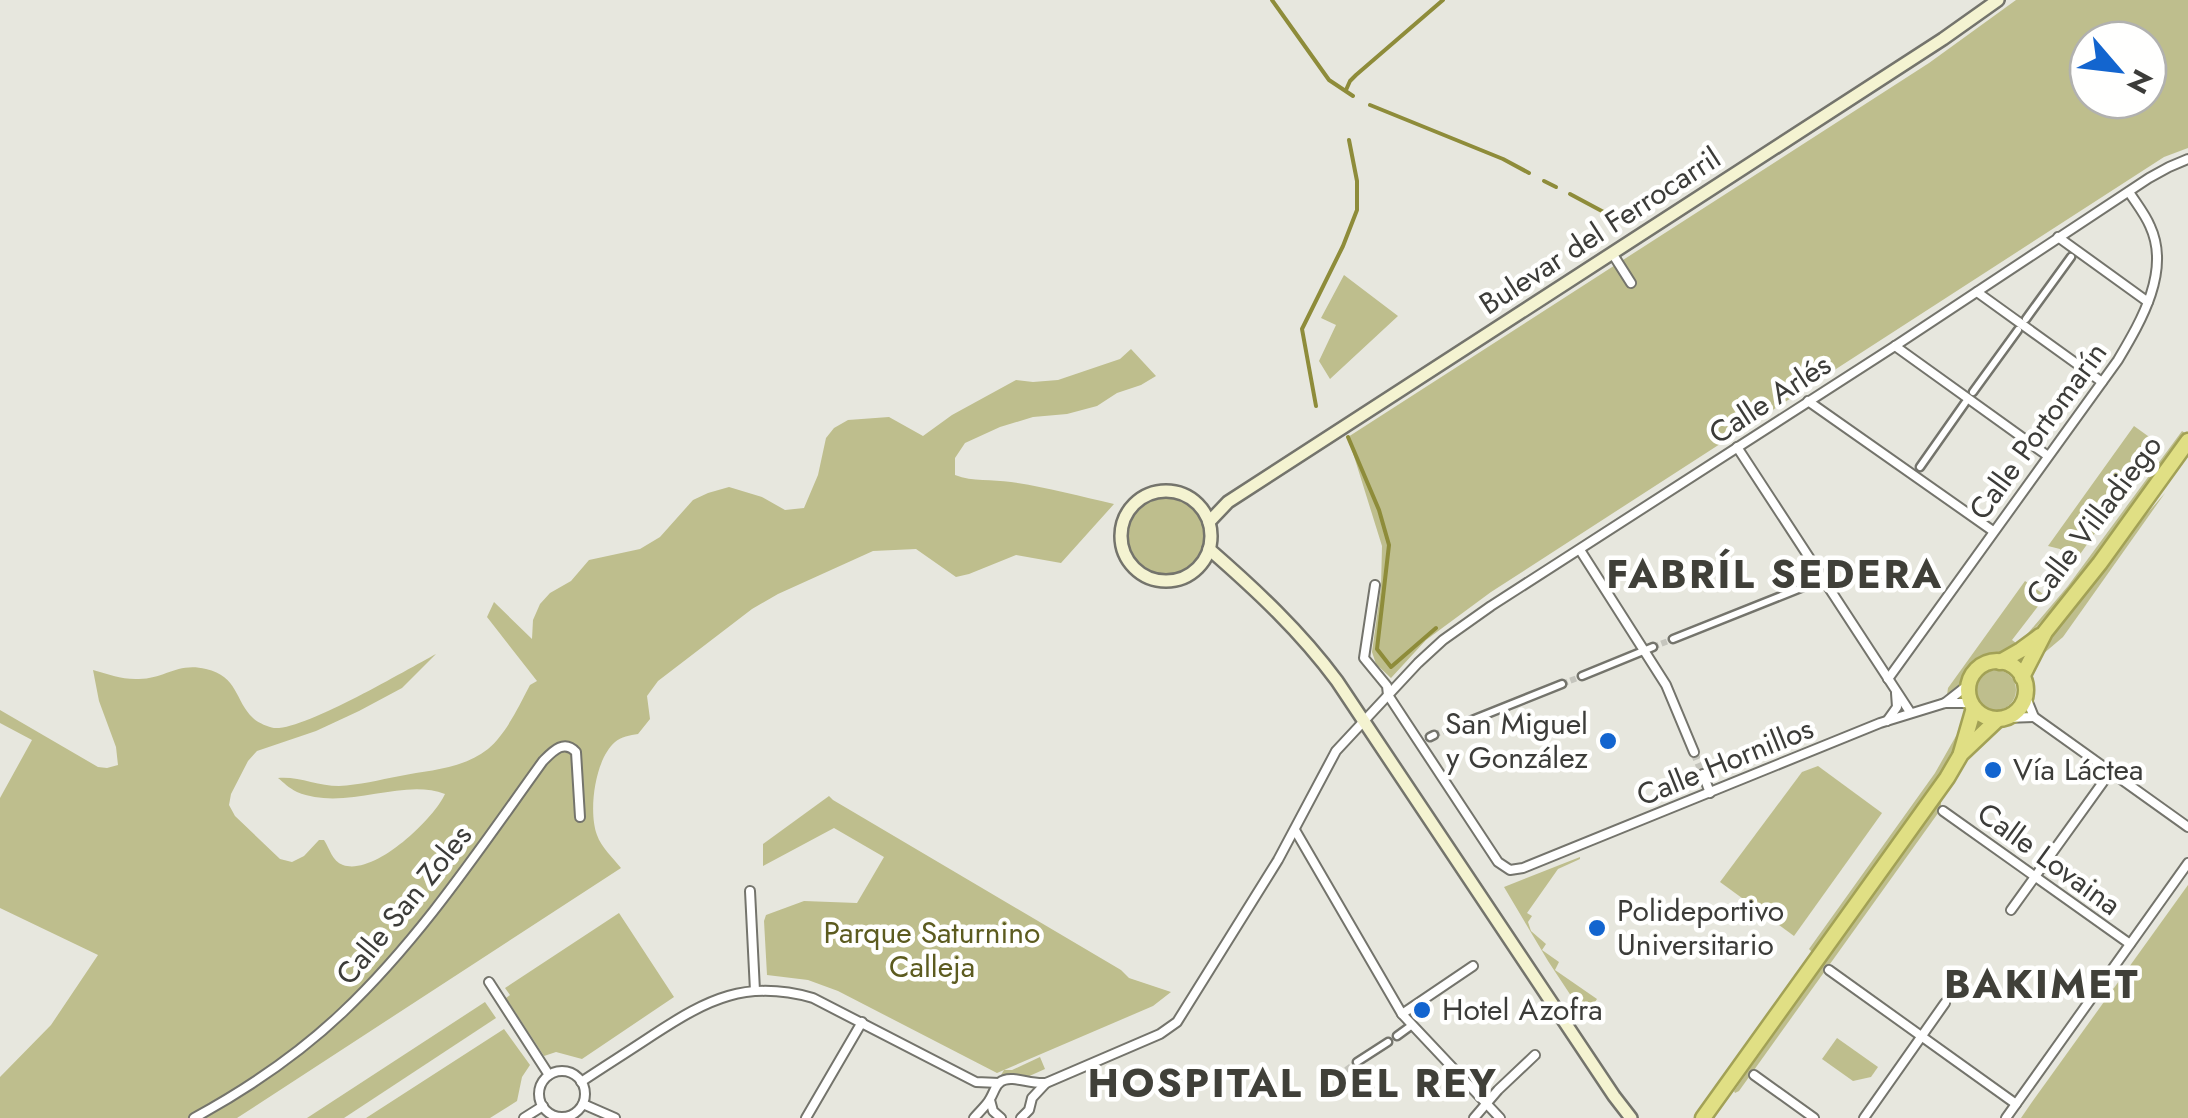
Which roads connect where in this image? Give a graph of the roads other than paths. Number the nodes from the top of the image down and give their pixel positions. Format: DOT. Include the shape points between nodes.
graph roads {
  1 [pos="1998,0"];
  2 [pos="2188,159"];
  3 [pos="2129,192"];
  4 [pos="2058,238"];
  5 [pos="1612,253"];
  6 [pos="2071,256"];
  7 [pos="1631,283"];
  8 [pos="1977,292"];
  9 [pos="2148,302"];
  10 [pos="2026,319"];
  11 [pos="2018,330"];
  12 [pos="1895,346"];
  13 [pos="2102,382"];
  14 [pos="1973,392"];
  15 [pos="1808,401"];
  16 [pos="1966,403"];
  17 [pos="2188,441"];
  18 [pos="1738,446"];
  19 [pos="2048,456"];
  20 [pos="1920,467"];
  21 [pos="1228,502"];
  22 [pos="1202,508"];
  23 [pos="1209,522"];
  24 [pos="1993,531"];
  25 [pos="1580,550"];
  26 [pos="1207,554"];
  27 [pos="1810,584"];
  28 [pos="1375,585"];
  29 [pos="2044,632"];
  30 [pos="1673,639"];
  31 [pos="1649,649"];
  32 [pos="2000,662"];
  33 [pos="1582,676"];
  34 [pos="2022,677"];
  35 [pos="1888,679"];
  36 [pos="1562,684"];
  37 [pos="1968,685"];
  38 [pos="1895,689"];
  39 [pos="1388,695"];
  40 [pos="2025,696"];
  41 [pos="1945,704"];
  42 [pos="1972,706"];
  43 [pos="1910,712"];
  44 [pos="2034,716"];
  45 [pos="2002,718"];
  46 [pos="1364,720"];
  47 [pos="1888,721"];
  48 [pos="1457,726"];
  49 [pos="1694,752"];
  50 [pos="1961,754"];
  51 [pos="2111,771"];
  52 [pos="1702,774"];
  53 [pos="1710,793"];
  54 [pos="1943,811"];
  55 [pos="580,817"];
  56 [pos="2188,827"];
  57 [pos="1295,830"];
  58 [pos="2188,863"];
  59 [pos="2035,877"];
  60 [pos="750,891"];
  61 [pos="2011,910"];
  62 [pos="2130,944"];
  63 [pos="1473,966"];
  64 [pos="1829,970"];
  65 [pos="489,982"];
  66 [pos="755,991"];
  67 [pos="1945,1003"];
  68 [pos="1402,1014"];
  69 [pos="862,1022"];
  70 [pos="1412,1025"];
  71 [pos="1397,1036"];
  72 [pos="1921,1037"];
  73 [pos="1388,1042"];
  74 [pos="1535,1055"];
  75 [pos="1357,1062"];
  76 [pos="549,1075"];
  77 [pos="1754,1075"];
  78 [pos="581,1082"];
  79 [pos="976,1082"];
  80 [pos="1021,1082"];
  81 [pos="999,1083"];
  82 [pos="1046,1084"];
  83 [pos="1614,1096"];
  84 [pos="1032,1098"];
  85 [pos="990,1099"];
  86 [pos="1486,1102"];
  87 [pos="582,1104"];
  88 [pos="2016,1104"];
  89 [pos="543,1106"];
  90 [pos="564,1117"];
  91 [pos="1704,1117"];
  92 [pos="194,1118"];
  93 [pos="524,1118"];
  94 [pos="615,1118"];
  95 [pos="806,1118"];
  96 [pos="974,1118"];
  97 [pos="1001,1118"];
  98 [pos="1021,1118"];
  99 [pos="1474,1118"];
  100 [pos="1500,1118"];
  101 [pos="1623,1118"];
  102 [pos="1631,1118"];
  103 [pos="1814,1118"];
  104 [pos="1864,1118"];
  105 [pos="2006,1118"];
  1 -- 5 [label="main road, Bulevar del Ferrocarril"];
  2 -- 3 [label="street, Calle Arlés"];
  3 -- 4 [label="street, Calle Arlés"];
  3 -- 9 [label="street, Calle Portomarín" via="2155,242"];
  4 -- 8 [label="street, Calle Arlés"];
  4 -- 9 [label="street"];
  5 -- 7 [label="street"];
  5 -- 21 [label="main road, Bulevar del Ferrocarril"];
  6 -- 10 [label="street"];
  8 -- 12 [label="street, Calle Arlés"];
  8 -- 13 [label="street"];
  9 -- 13 [label="street, Calle Portomarín"];
  11 -- 14 [label="street"];
  12 -- 15 [label="street, Calle Arlés"];
  12 -- 19 [label="street"];
  13 -- 19 [label="street, Calle Portomarín"];
  15 -- 18 [label="street, Calle Arlés"];
  15 -- 24 [label="street"];
  16 -- 20 [label="street"];
  17 -- 29 [label="highway, Calle Villadiego"];
  18 -- 25 [label="street, Calle Arlés"];
  18 -- 35 [label="street"];
  19 -- 24 [label="street, Calle Portomarín"];
  21 -- 22 [label="main road, Bulevar del Ferrocarril"];
  21 -- 23 [label="main road, Bulevar del Ferrocarril"];
  22 -- 23 [label="main road"];
  22 -- 26 [label="main road" via="1179,493 1152,494 1130,510 1122,536 1130,562 1163,581 1188,576"];
  23 -- 26 [label="main road"];
  24 -- 35 [label="street, Calle Portomarín"];
  25 -- 31 [label="street"];
  25 -- 39 [label="street, Calle Arlés" via="1443,640"];
  26 -- 46 [label="main road" via="1271,605"];
  27 -- 30 [label="street"];
  28 -- 39 [label="street" via="1364,658"];
  29 -- 32 [label="highway, Calle Villadiego"];
  29 -- 34 [label="highway, Calle Villadiego"];
  31 -- 33 [label="street"];
  31 -- 49 [label="street"];
  32 -- 34 [label="highway"];
  32 -- 37 [label="highway" via="1982,666"];
  34 -- 40 [label="highway"];
  35 -- 38 [label="street"];
  36 -- 48 [label="street"];
  37 -- 41 [label="street, Calle Hornillos"];
  37 -- 42 [label="highway"];
  38 -- 43 [label="street"];
  38 -- 47 [label="street" via="1898,699"];
  39 -- 46 [label="street, Calle Arlés"];
  39 -- 53 [label="street, Calle Hornillos" via="1498,862 1510,870"];
  40 -- 44 [label="street"];
  40 -- 45 [label="highway"];
  41 -- 42 [label="street, Calle Hornillos"];
  41 -- 43 [label="street, Calle Hornillos"];
  42 -- 45 [label="highway"];
  42 -- 50 [label="highway"];
  43 -- 47 [label="street, Calle Hornillos"];
  44 -- 45 [label="street"];
  44 -- 51 [label="street"];
  45 -- 50 [label="highway"];
  46 -- 57 [label="street, Calle Arlés" via="1332,758"];
  46 -- 83 [label="main road"];
  47 -- 53 [label="street, Calle Hornillos"];
  50 -- 91 [label="highway"];
  51 -- 56 [label="street"];
  51 -- 59 [label="street"];
  52 -- 53 [label="street"];
  54 -- 59 [label="street, Calle Lovaina"];
  55 -- 92 [label="street, Calle San Zoles" via="576,752 557,748 364,992 289,1058"];
  57 -- 68 [label="street"];
  57 -- 82 [label="street, Calle Arlés" via="1177,1022"];
  58 -- 62 [label="street"];
  59 -- 61 [label="street"];
  59 -- 62 [label="street, Calle Lovaina"];
  60 -- 66 [label="street"];
  62 -- 88 [label="street"];
  63 -- 68 [label="street"];
  64 -- 72 [label="street"];
  65 -- 76 [label="street"];
  66 -- 69 [label="street" via="813,998"];
  66 -- 78 [label="street" via="692,1010"];
  67 -- 72 [label="street"];
  68 -- 70 [label="street"];
  69 -- 79 [label="street"];
  69 -- 95 [label="street"];
  70 -- 71 [label="street"];
  70 -- 86 [label="street"];
  72 -- 88 [label="street"];
  72 -- 104 [label="street"];
  73 -- 75 [label="street"];
  74 -- 86 [label="street"];
  76 -- 78 [label="street" via="566,1072"];
  76 -- 89 [label="street" via="540,1090"];
  77 -- 103 [label="street"];
  78 -- 87 [label="street"];
  79 -- 81 [label="street"];
  79 -- 85 [label="street"];
  80 -- 81 [label="street"];
  80 -- 82 [label="street"];
  80 -- 84 [label="street"];
  81 -- 85 [label="street"];
  82 -- 84 [label="street"];
  83 -- 101 [label="main road"];
  83 -- 102 [label="main road"];
  84 -- 98 [label="street"];
  85 -- 96 [label="street"];
  85 -- 97 [label="street"];
  86 -- 99 [label="street"];
  86 -- 100 [label="street"];
  87 -- 90 [label="street"];
  87 -- 94 [label="street"];
  88 -- 105 [label="street"];
  89 -- 90 [label="street"];
  89 -- 93 [label="street"];
}
